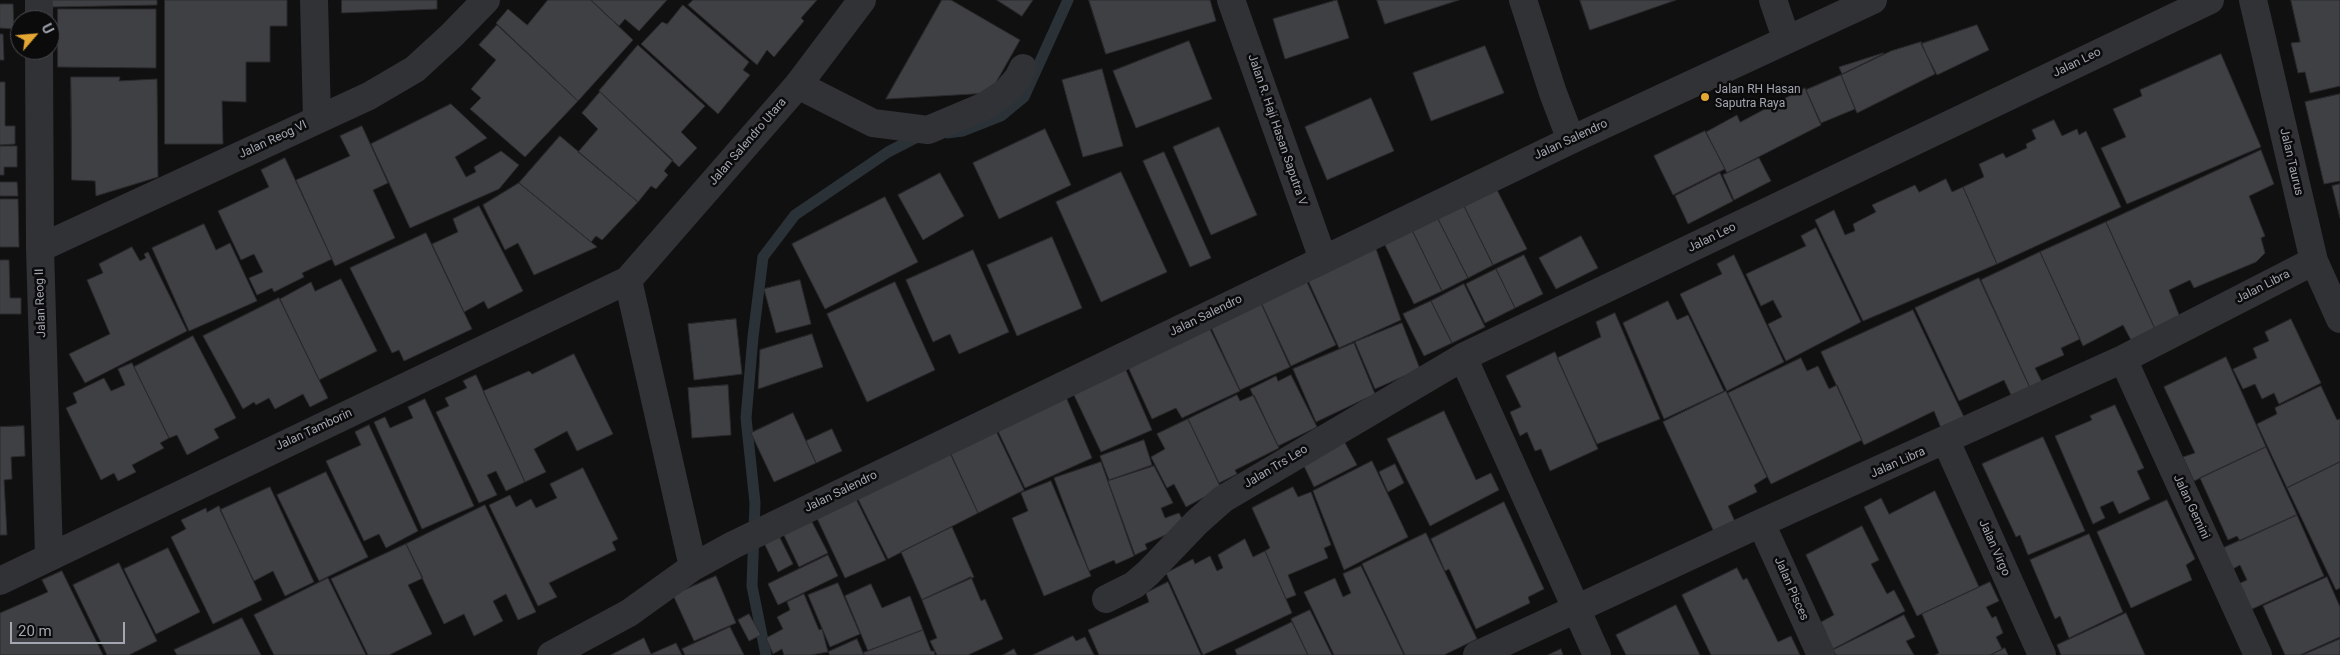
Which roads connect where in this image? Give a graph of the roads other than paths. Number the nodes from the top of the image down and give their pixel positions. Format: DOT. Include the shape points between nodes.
graph roads {
  1 [pos="314,0"];
  2 [pos="486,0"];
  3 [pos="1231,0"];
  4 [pos="1523,0"];
  5 [pos="1773,0"];
  6 [pos="1873,0"];
  7 [pos="2210,0"];
  8 [pos="2253,0"];
  9 [pos="860,1"];
  10 [pos="1786,38"];
  11 [pos="39,60"];
  12 [pos="1023,68"];
  13 [pos="798,85"];
  14 [pos="317,119"];
  15 [pos="1571,140"];
  16 [pos="40,248"];
  17 [pos="1324,259"];
  18 [pos="2314,261"];
  19 [pos="628,280"];
  20 [pos="2340,319"];
  21 [pos="1463,357"];
  22 [pos="2123,359"];
  23 [pos="1946,441"];
  24 [pos="1761,523"];
  25 [pos="49,556"];
  26 [pos="692,567"];
  27 [pos="0,581"];
  28 [pos="1106,599"];
  29 [pos="1576,610"];
  30 [pos="551,655"];
  31 [pos="1477,655"];
  32 [pos="1597,655"];
  33 [pos="1820,655"];
  34 [pos="2042,655"];
  35 [pos="2258,655"];
  1 -- 14 [label="street"];
  2 -- 14 [label="street, Jalan Reog VI" via="415,69 369,96"];
  3 -- 17 [label="street, Jalan R. Haji Hasan Saputra V"];
  4 -- 15 [label="street"];
  5 -- 10 [label="street"];
  6 -- 10 [label="street, Jalan Salendro"];
  7 -- 21 [label="street, Jalan Leo"];
  8 -- 18 [label="street, Jalan Taurus"];
  9 -- 13 [label="street, Jalan Salendro Utara"];
  10 -- 15 [label="street, Jalan Salendro"];
  11 -- 16 [label="street, Jalan Reog II"];
  12 -- 13 [label="street" via="1006,92 985,106 928,130 874,124"];
  13 -- 19 [label="street, Jalan Salendro Utara"];
  14 -- 16 [label="street, Jalan Reog VI"];
  15 -- 17 [label="street, Jalan Salendro"];
  16 -- 25 [label="street, Jalan Reog II"];
  17 -- 26 [label="street, Jalan Salendro" via="733,544"];
  18 -- 20 [label="street, Jalan Taurus"];
  18 -- 22 [label="street, Jalan Libra"];
  19 -- 25 [label="street, Jalan Tamborin"];
  19 -- 26 [label="street"];
  21 -- 28 [label="street, Jalan Trs Leo" via="1223,499 1134,585"];
  21 -- 29 [label="street"];
  22 -- 23 [label="street, Jalan Libra"];
  22 -- 35 [label="street, Jalan Gemini"];
  23 -- 24 [label="street, Jalan Libra"];
  23 -- 34 [label="street, Jalan Virgo"];
  24 -- 29 [label="street, Jalan Libra"];
  24 -- 33 [label="street, Jalan Pisces"];
  25 -- 27 [label="street, Jalan Tamborin"];
  26 -- 30 [label="street, Jalan Salendro" via="630,613"];
  29 -- 31 [label="street, Jalan Libra"];
  29 -- 32 [label="street"];
}
